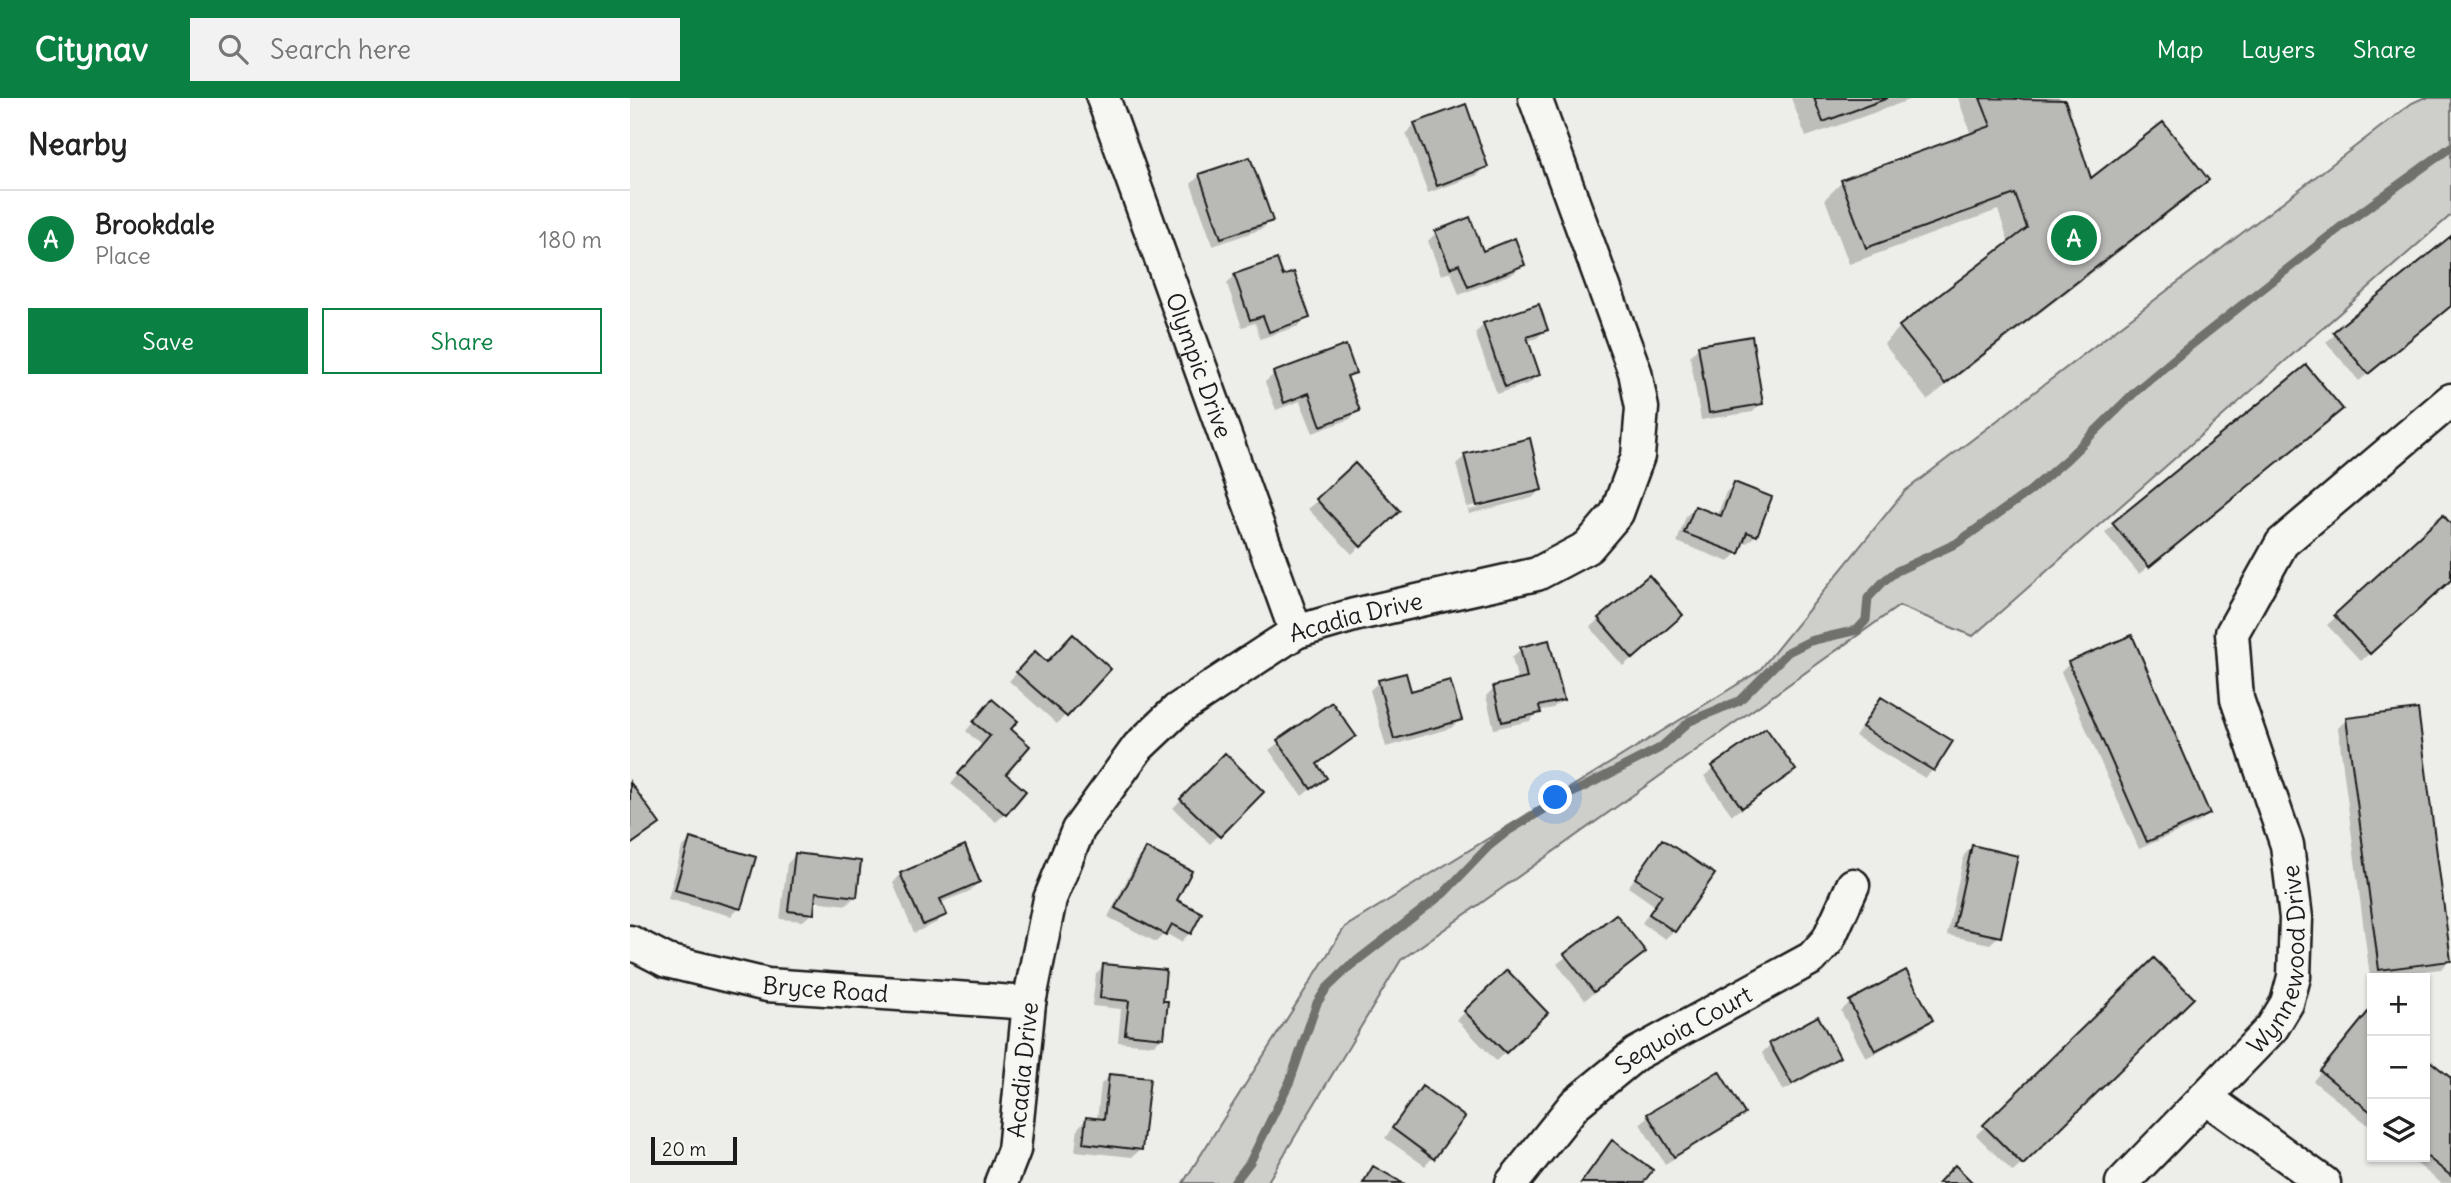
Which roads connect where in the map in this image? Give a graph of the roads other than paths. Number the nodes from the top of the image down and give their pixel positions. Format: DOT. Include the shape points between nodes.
graph roads {
  1 [pos="1104,98"];
  2 [pos="1535,98"];
  3 [pos="2451,400"];
  4 [pos="1296,632"];
  5 [pos="1853,885"];
  6 [pos="630,942"];
  7 [pos="1029,1003"];
  8 [pos="2205,1097"];
  9 [pos="1001,1183"];
  10 [pos="1512,1183"];
  11 [pos="2122,1183"];
  12 [pos="2324,1183"];
  1 -- 4 [label="street, Olympic Drive"];
  2 -- 4 [label="street, Acadia Drive" via="1635,372 1642,408 1638,456 1617,513 1588,547 1537,574"];
  3 -- 8 [label="street, Wynnewood Drive" via="2281,543 2232,633 2237,699 2287,845 2296,918 2294,977 2287,1003 2272,1027"];
  4 -- 7 [label="street, Acadia Drive" via="1178,710 1138,747 1106,788 1078,830 1050,899"];
  5 -- 10 [label="street, Sequoia Court" via="1828,940 1812,958 1636,1054 1575,1104"];
  6 -- 7 [label="street, Bryce Road" via="667,961 767,985"];
  7 -- 9 [label="street, Acadia Drive" via="1014,1150"];
  8 -- 11 [label="street, Wynnewood Drive"];
  8 -- 12 [label="street"];
}
